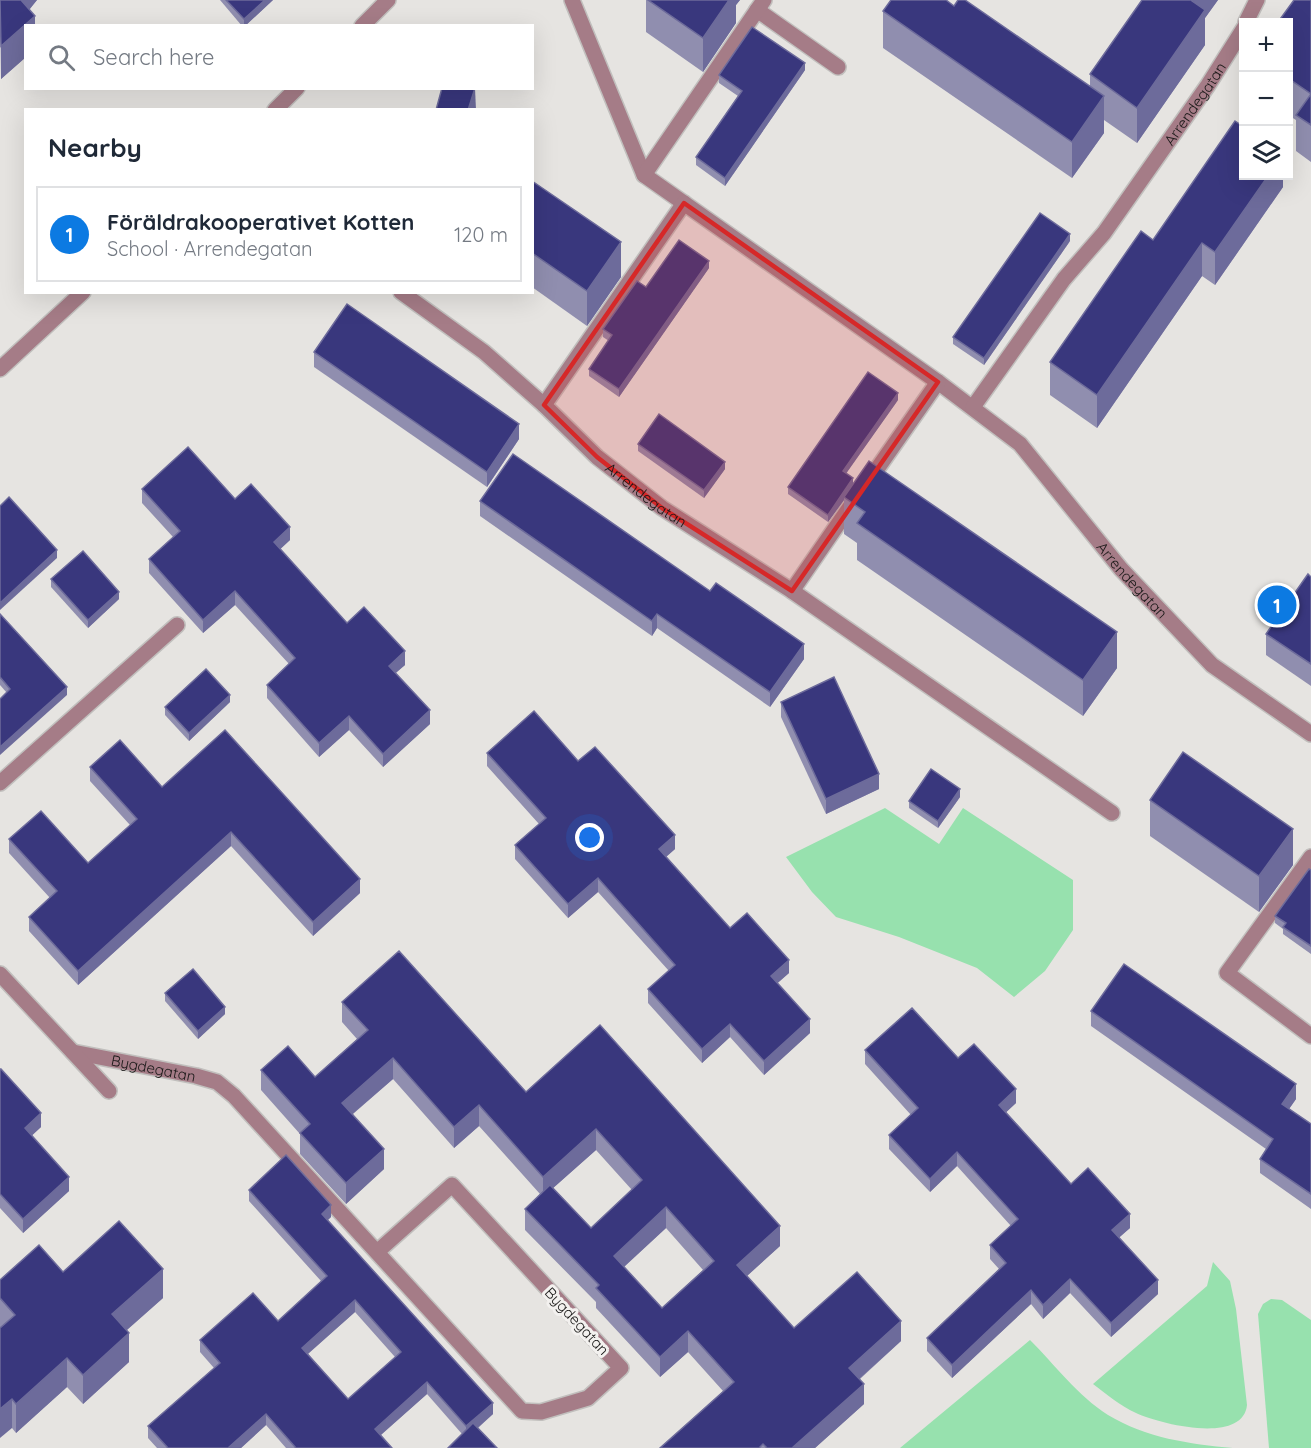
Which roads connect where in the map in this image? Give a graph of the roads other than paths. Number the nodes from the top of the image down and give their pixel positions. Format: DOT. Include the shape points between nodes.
graph roads {
  1 [pos="388,0"];
  2 [pos="572,0"];
  3 [pos="1257,0"];
  4 [pos="761,5"];
  5 [pos="1248,18"];
  6 [pos="364,24"];
  7 [pos="1239,36"];
  8 [pos="838,67"];
  9 [pos="295,90"];
  10 [pos="277,108"];
  11 [pos="644,175"];
  12 [pos="684,203"];
  13 [pos="81,294"];
  14 [pos="404,294"];
  15 [pos="0,369"];
  16 [pos="938,382"];
  17 [pos="544,405"];
  18 [pos="973,407"];
  19 [pos="792,591"];
  20 [pos="177,625"];
  21 [pos="1311,734"];
  22 [pos="0,783"];
  23 [pos="1112,813"];
  24 [pos="1311,857"];
  25 [pos="0,974"];
  26 [pos="1311,1036"];
  27 [pos="73,1052"];
  28 [pos="109,1091"];
  29 [pos="377,1252"];
  1 -- 6 [label="street"];
  2 -- 11 [label="street"];
  3 -- 5 [label="street"];
  4 -- 8 [label="street"];
  4 -- 11 [label="street"];
  7 -- 18 [label="street, Arrendegatan" via="1104,233 1064,279"];
  9 -- 10 [label="street"];
  11 -- 12 [label="street, Arrendegatan"];
  12 -- 16 [label="street, Arrendegatan"];
  12 -- 17 [label="street"];
  13 -- 15 [label="street"];
  14 -- 17 [label="street, Arrendegatan" via="484,351"];
  16 -- 18 [label="street, Arrendegatan"];
  16 -- 19 [label="street"];
  17 -- 19 [label="street, Arrendegatan" via="597,457 662,508"];
  18 -- 21 [label="street, Arrendegatan" via="1020,444 1121,568 1212,665"];
  19 -- 23 [label="street, Arrendegatan"];
  20 -- 22 [label="street"];
  24 -- 26 [label="street" via="1227,973"];
  25 -- 27 [label="street, Bygdegatan"];
  27 -- 28 [label="street, Bygdegatan"];
  27 -- 29 [label="street, Bygdegatan" via="218,1083"];
  29 -- 29 [label="street, Bygdegatan" via="522,1410 541,1412 588,1398 621,1368 452,1185"];
}
